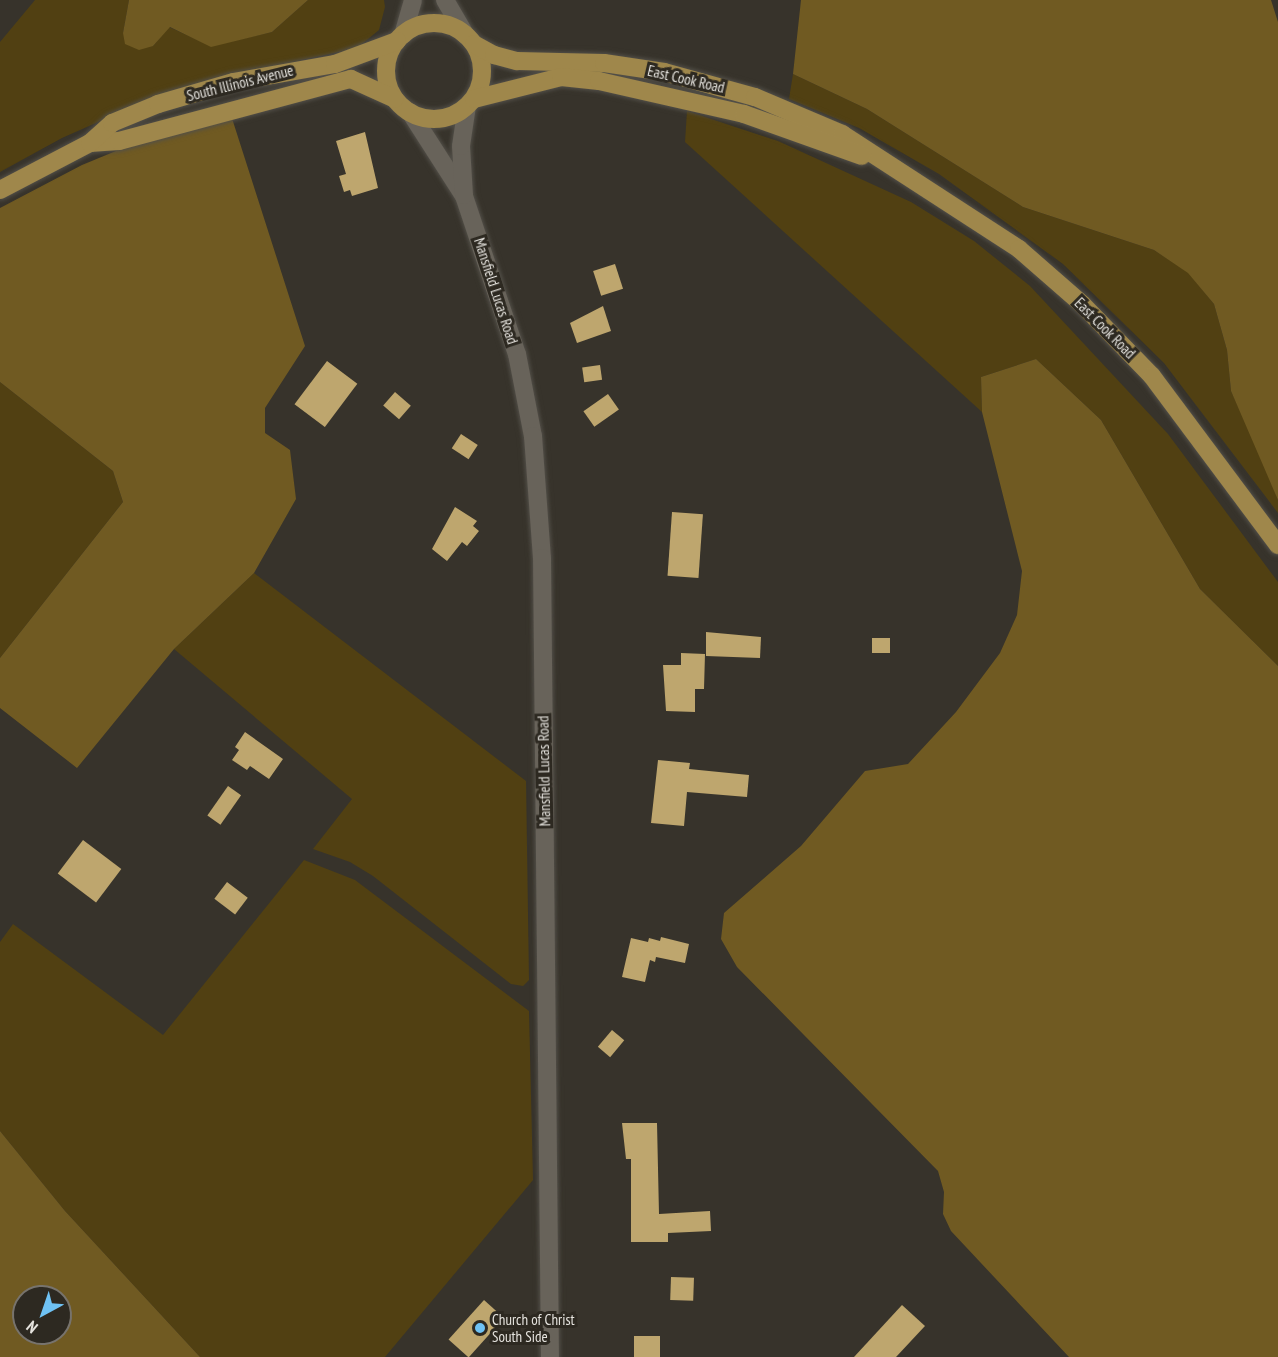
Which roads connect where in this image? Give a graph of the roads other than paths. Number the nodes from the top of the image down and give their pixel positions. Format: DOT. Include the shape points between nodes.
graph roads {
  1 [pos="413,0"];
  2 [pos="445,0"];
  3 [pos="400,38"];
  4 [pos="470,40"];
  5 [pos="395,99"];
  6 [pos="470,103"];
  7 [pos="410,112"];
  8 [pos="90,143"];
  9 [pos="884,163"];
  10 [pos="0,190"];
  11 [pos="465,196"];
  12 [pos="1278,545"];
  13 [pos="550,1357"];
  1 -- 3 [label="street"];
  2 -- 4 [label="street"];
  3 -- 4 [label="main road" via="428,24 442,24"];
  3 -- 5 [label="main road" via="387,69"];
  3 -- 8 [label="main road, South Illinois Avenue" via="335,64 243,79 158,104 112,123"];
  4 -- 6 [label="main road" via="482,72"];
  4 -- 9 [label="main road, East Cook Road" via="494,55 517,61 604,63 712,84 801,114 842,134"];
  5 -- 7 [label="main road"];
  5 -- 8 [label="main road, South Illinois Avenue" via="351,79 119,141"];
  6 -- 7 [label="main road" via="440,119"];
  6 -- 9 [label="main road, East Cook Road" via="561,77 598,81 744,114"];
  6 -- 11 [label="street, Mansfield Lucas Road" via="461,146"];
  7 -- 11 [label="street, Mansfield Lucas Road"];
  8 -- 10 [label="main road, South Illinois Avenue"];
  9 -- 12 [label="main road, East Cook Road" via="1019,249 1110,331 1177,409"];
  11 -- 13 [label="street, Mansfield Lucas Road" via="517,354 533,436 539,503"];
}
